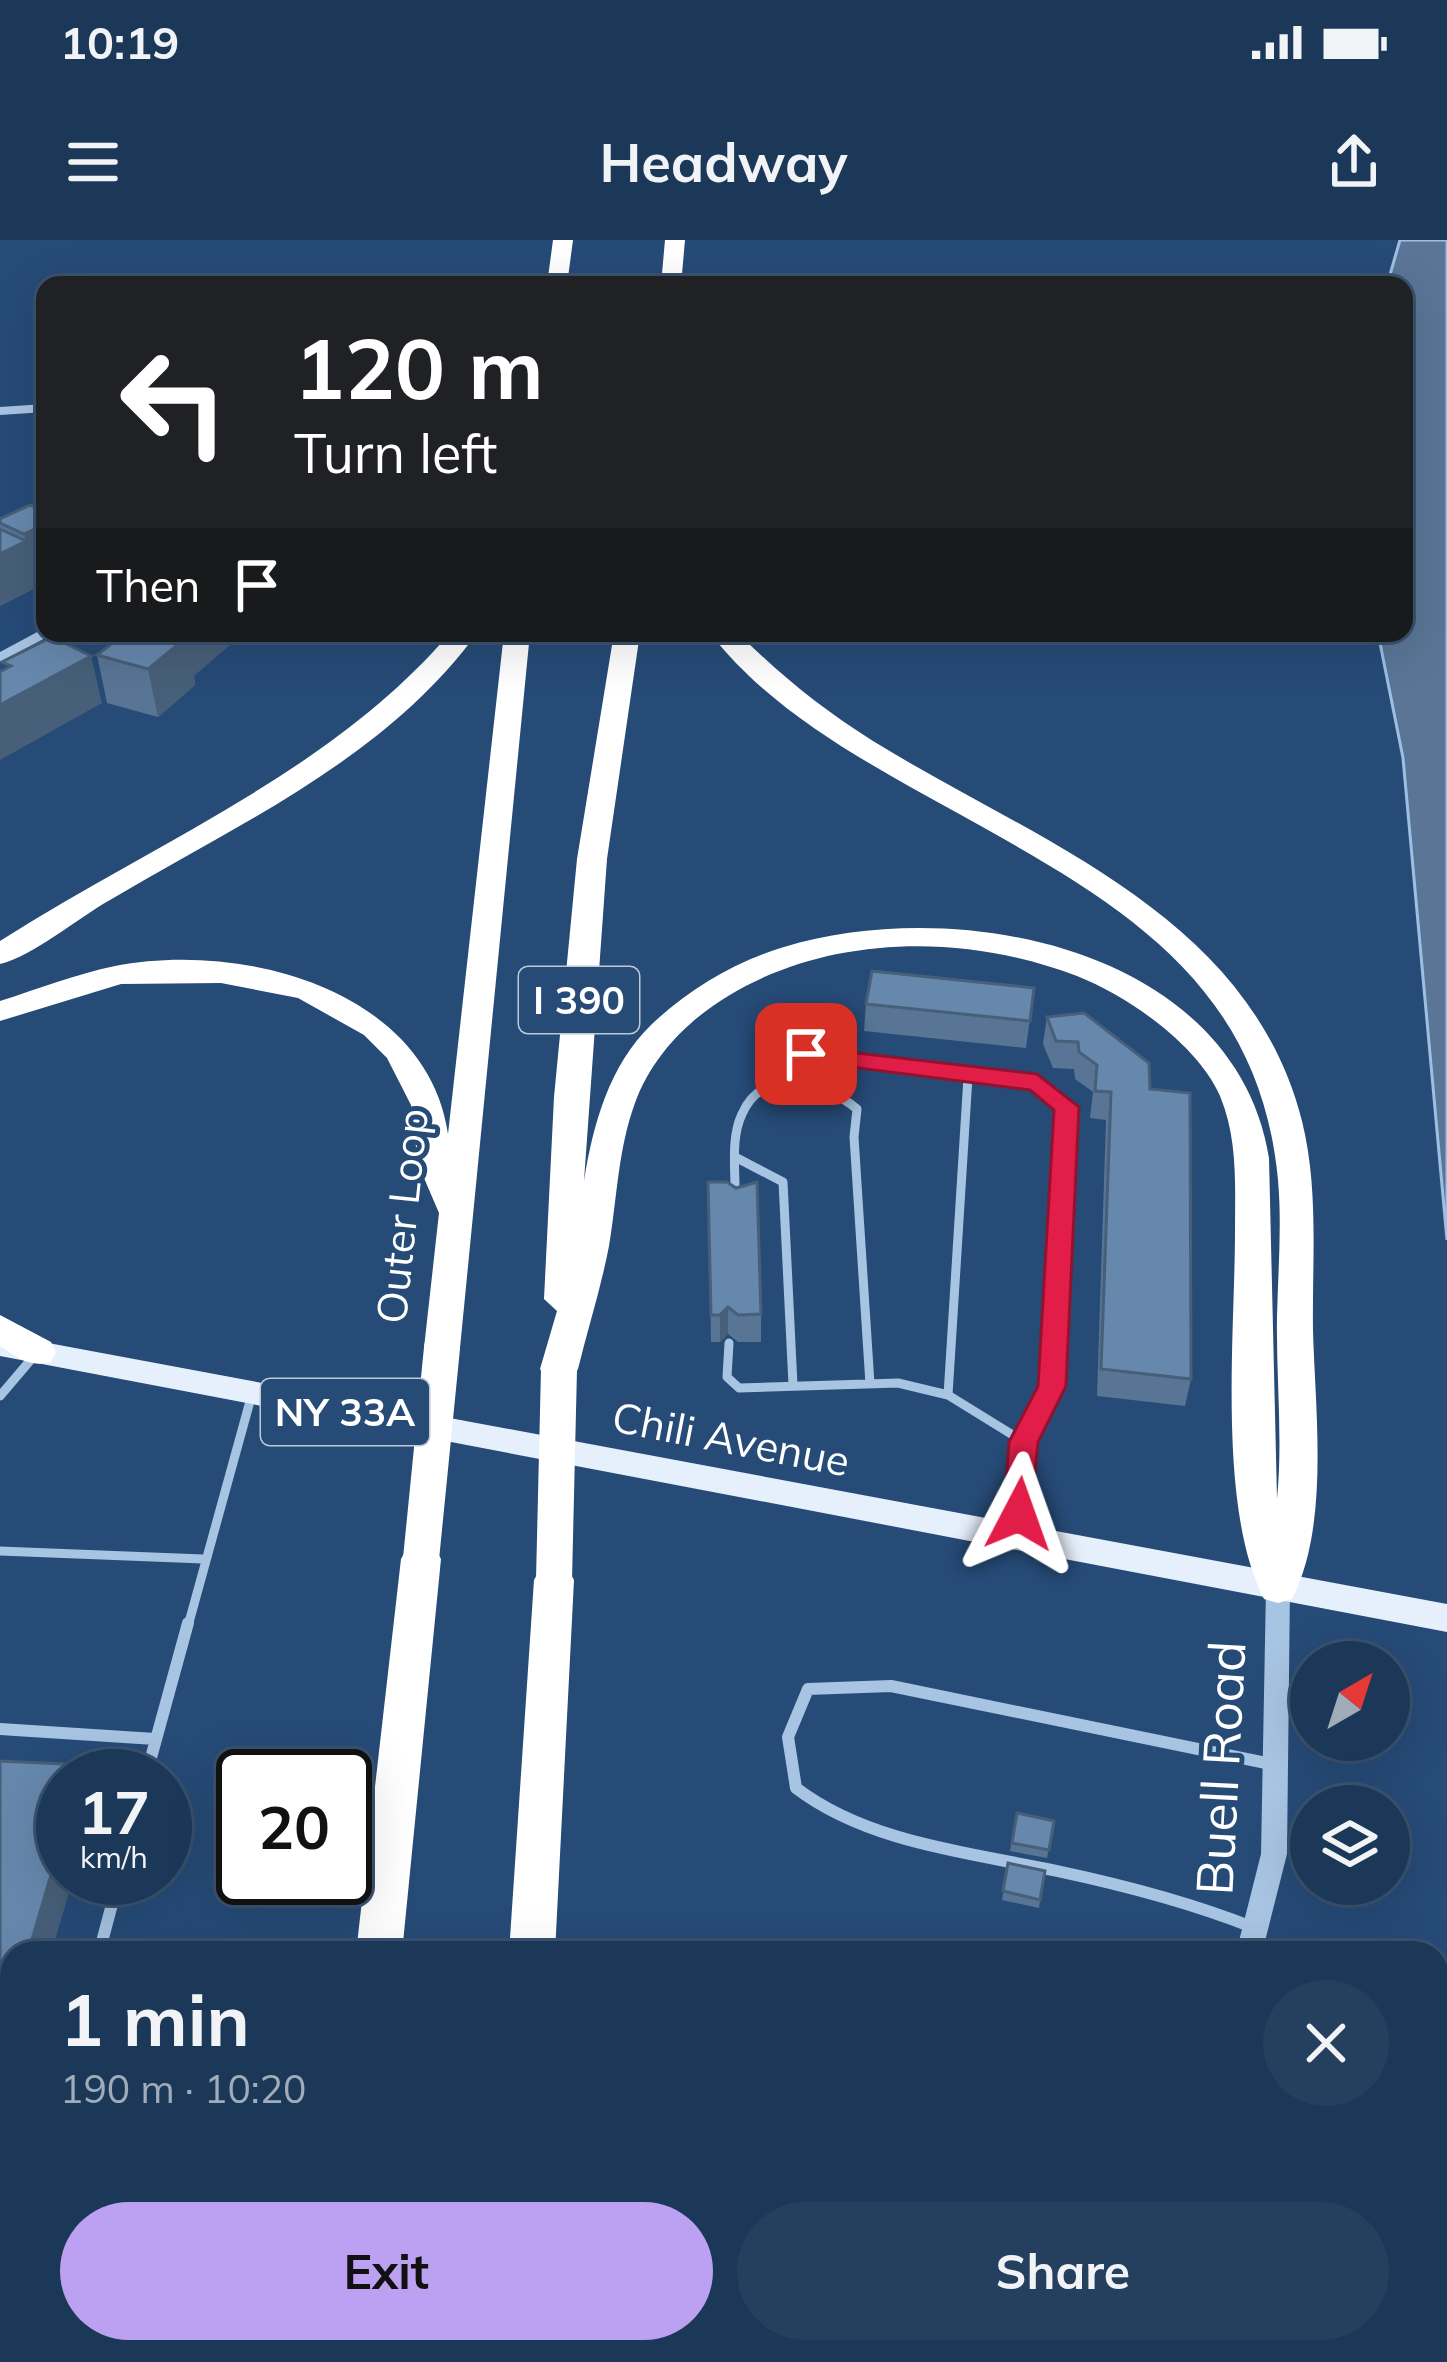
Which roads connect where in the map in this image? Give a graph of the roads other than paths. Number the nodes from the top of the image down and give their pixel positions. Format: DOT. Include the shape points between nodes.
graph roads {
  1 [pos="563,240"];
  2 [pos="675,240"];
  3 [pos="558,276"];
  4 [pos="672,276"];
  5 [pos="36,408"];
  6 [pos="0,410"];
  7 [pos="36,638"];
  8 [pos="456,642"];
  9 [pos="516,642"];
  10 [pos="626,642"];
  11 [pos="732,642"];
  12 [pos="0,657"];
  13 [pos="0,955"];
  14 [pos="0,1011"];
  15 [pos="806,1054"];
  16 [pos="968,1077"];
  17 [pos="737,1158"];
  18 [pos="735,1206"];
  19 [pos="457,1217"];
  20 [pos="0,1328"];
  21 [pos="729,1342"];
  22 [pos="0,1345"];
  23 [pos="38,1352"];
  24 [pos="559,1369"];
  25 [pos="870,1384"];
  26 [pos="793,1385"];
  27 [pos="252,1394"];
  28 [pos="948,1395"];
  29 [pos="0,1396"];
  30 [pos="1024,1442"];
  31 [pos="1017,1538"];
  32 [pos="0,1551"];
  33 [pos="203,1558"];
  34 [pos="1278,1587"];
  35 [pos="1447,1618"];
  36 [pos="0,1730"];
  37 [pos="155,1739"];
  38 [pos="153,1749"];
  39 [pos="1277,1766"];
  40 [pos="111,1905"];
  41 [pos="102,1941"];
  42 [pos="380,1941"];
  43 [pos="533,1941"];
  44 [pos="1253,1941"];
  1 -- 3 [label="highway"];
  2 -- 4 [label="highway"];
  5 -- 6 [label="street"];
  7 -- 12 [label="street"];
  8 -- 13 [label="highway" via="338,751"];
  9 -- 19 [label="highway, Outer Loop / I 390"];
  10 -- 24 [label="highway, I 390" via="592,860 572,1073"];
  11 -- 34 [label="highway" via="842,736 1157,923 1251,1026 1294,1168 1296,1498"];
  14 -- 19 [label="highway" via="99,979 166,971 307,990 375,1028 401,1053 428,1105 435,1164"];
  15 -- 16 [label="lane"];
  16 -- 28 [label="lane"];
  16 -- 30 [label="lane" via="1037,1082 1066,1107 1052,1386"];
  17 -- 18 [label="lane"];
  17 -- 25 [label="lane" via="742,1112 778,1084 840,1091 857,1109"];
  17 -- 26 [label="lane" via="783,1182"];
  19 -- 42 [label="highway, Outer Loop / I 390, bridge"];
  20 -- 23 [label="highway"];
  21 -- 26 [label="lane" via="727,1377 740,1388"];
  22 -- 23 [label="main road, Chili Avenue / NY 33A"];
  23 -- 27 [label="main road, Chili Avenue / NY 33A"];
  23 -- 29 [label="lane"];
  24 -- 34 [label="highway" via="593,1240 604,1144 662,1032 730,979 813,946 905,935 1052,955 1127,987 1196,1038 1246,1119 1254,1487"];
  24 -- 43 [label="highway, I 390, bridge"];
  25 -- 26 [label="lane"];
  25 -- 28 [label="lane"];
  27 -- 31 [label="main road, Chili Avenue / NY 33A"];
  27 -- 33 [label="lane"];
  28 -- 30 [label="lane"];
  30 -- 31 [label="lane"];
  31 -- 34 [label="main road, Chili Avenue / NY 33A"];
  32 -- 33 [label="lane"];
  33 -- 37 [label="lane"];
  34 -- 35 [label="main road, Chili Avenue / NY 33A"];
  34 -- 39 [label="street, Buell Road"];
  36 -- 37 [label="lane"];
  37 -- 38 [label="lane"];
  39 -- 44 [label="street, Buell Road" via="1274,1854"];
  39 -- 44 [label="lane" via="891,1686 808,1689 788,1733 796,1788 836,1813 1198,1906"];
  40 -- 41 [label="lane"];
}
